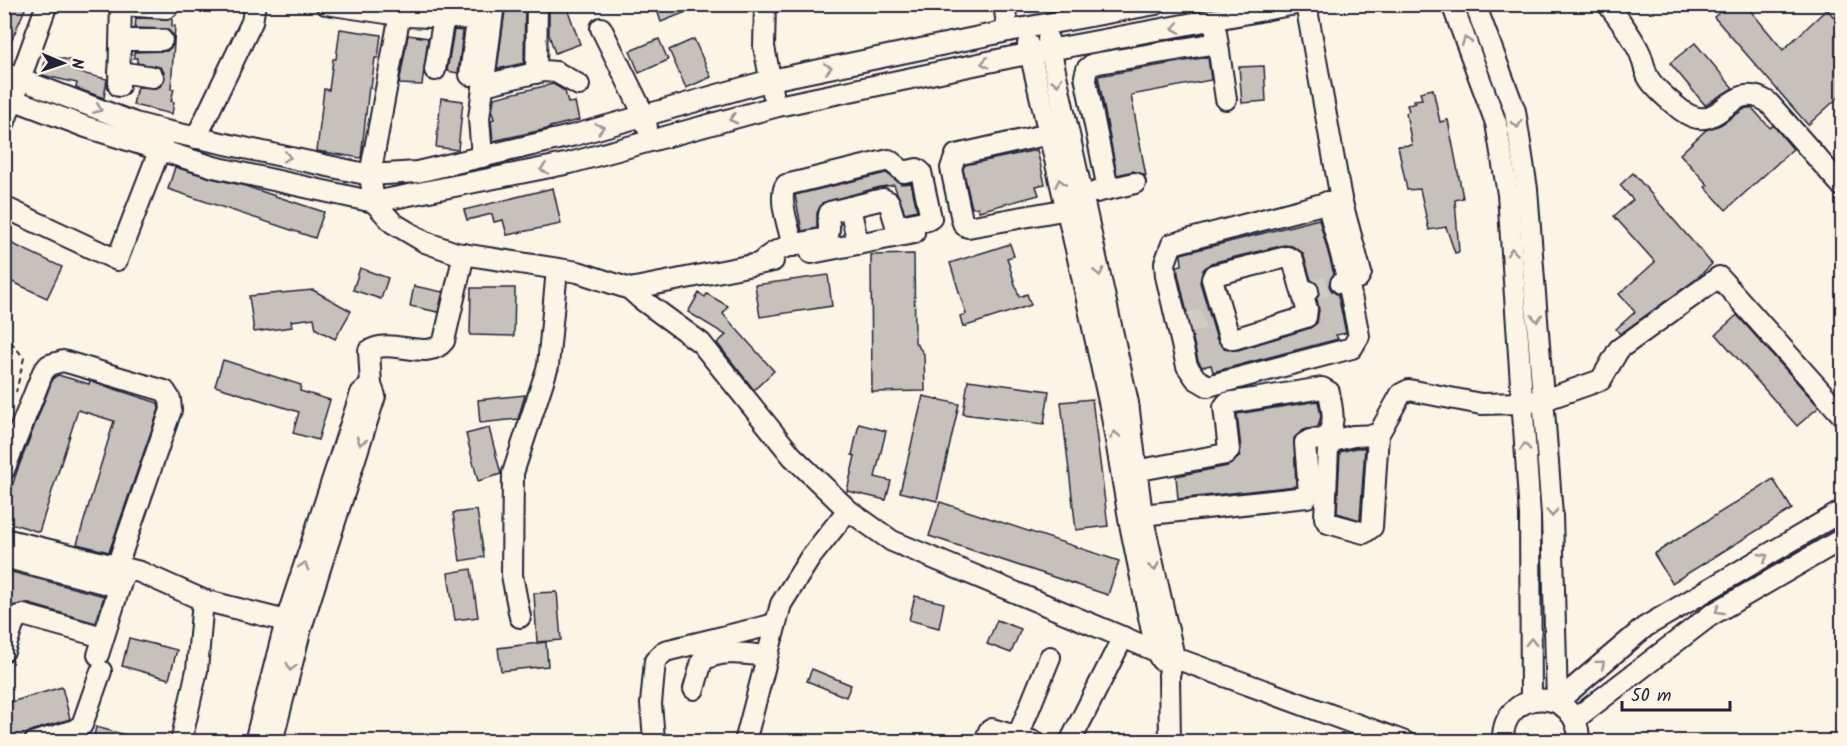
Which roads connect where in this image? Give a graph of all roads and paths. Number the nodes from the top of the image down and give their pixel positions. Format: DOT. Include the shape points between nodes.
graph roads {
  1 [pos="46,4"];
  2 [pos="255,4"];
  3 [pos="326,4"];
  4 [pos="494,4"];
  5 [pos="537,4"];
  6 [pos="765,4"];
  7 [pos="1004,4"];
  8 [pos="1156,4"];
  9 [pos="1296,4"];
  10 [pos="1306,4"];
  11 [pos="1452,4"];
  12 [pos="1475,4"];
  13 [pos="1608,4"];
  14 [pos="122,5"];
  15 [pos="167,8"];
  16 [pos="445,10"];
  17 [pos="412,11"];
  18 [pos="479,12"];
  19 [pos="1207,16"];
  20 [pos="1045,25"];
  21 [pos="601,28"];
  22 [pos="1016,30"];
  23 [pos="121,40"];
  24 [pos="162,40"];
  25 [pos="1217,44"];
  26 [pos="1051,51"];
  27 [pos="1030,54"];
  28 [pos="435,70"];
  29 [pos="536,73"];
  30 [pos="12,76"];
  31 [pos="153,77"];
  32 [pos="477,80"];
  33 [pos="771,80"];
  34 [pos="579,85"];
  35 [pos="9,98"];
  36 [pos="1226,99"];
  37 [pos="775,107"];
  38 [pos="644,116"];
  39 [pos="4,124"];
  40 [pos="166,131"];
  41 [pos="1049,134"];
  42 [pos="196,138"];
  43 [pos="651,141"];
  44 [pos="160,151"];
  45 [pos="482,157"];
  46 [pos="456,163"];
  47 [pos="370,175"];
  48 [pos="1135,183"];
  49 [pos="461,186"];
  50 [pos="1842,186"];
  51 [pos="1108,189"];
  52 [pos="1334,201"];
  53 [pos="374,202"];
  54 [pos="1078,204"];
  55 [pos="4,207"];
  56 [pos="850,207"];
  57 [pos="917,232"];
  58 [pos="858,244"];
  59 [pos="793,246"];
  60 [pos="464,254"];
  61 [pos="761,263"];
  62 [pos="557,269"];
  63 [pos="630,289"];
  64 [pos="1220,314"];
  65 [pos="4,333"];
  66 [pos="15,396"];
  67 [pos="1544,400"];
  68 [pos="1522,403"];
  69 [pos="1842,415"];
  70 [pos="1378,435"];
  71 [pos="4,470"];
  72 [pos="1129,472"];
  73 [pos="848,510"];
  74 [pos="1842,511"];
  75 [pos="1142,515"];
  76 [pos="4,539"];
  77 [pos="1842,539"];
  78 [pos="4,557"];
  79 [pos="121,567"];
  80 [pos="119,587"];
  81 [pos="203,600"];
  82 [pos="520,617"];
  83 [pos="775,624"];
  84 [pos="293,625"];
  85 [pos="1123,637"];
  86 [pos="4,651"];
  87 [pos="101,654"];
  88 [pos="767,656"];
  89 [pos="1050,657"];
  90 [pos="1166,661"];
  91 [pos="694,689"];
  92 [pos="1531,700"];
  93 [pos="1557,702"];
  94 [pos="1575,719"];
  95 [pos="1031,740"];
  96 [pos="35,741"];
  97 [pos="181,741"];
  98 [pos="255,741"];
  99 [pos="272,741"];
  100 [pos="658,741"];
  101 [pos="745,741"];
  102 [pos="985,741"];
  103 [pos="1070,741"];
  104 [pos="1170,741"];
  105 [pos="1405,741"];
  106 [pos="1500,741"];
  107 [pos="1579,741"];
  1 -- 30 [label="street"];
  2 -- 42 [label="street" via="252,22"];
  3 -- 17 [label="street"];
  4 -- 32 [label="street"];
  5 -- 29 [label="street"];
  6 -- 33 [label="street" via="764,47"];
  7 -- 22 [label="street"];
  8 -- 20 [label="street"];
  9 -- 19 [label="street"];
  10 -- 52 [label="street"];
  68 -- 11 [label="street, one-way" via="1508,194 1496,123"];
  12 -- 67 [label="street, one-way" via="1515,111 1527,189"];
  13 -- 50 [label="street" via="1636,45 1648,80 1682,111 1706,118 1737,98 1747,94 1759,96"];
  14 -- 15 [label="street"];
  14 -- 23 [label="street"];
  16 -- 17 [label="street"];
  16 -- 18 [label="street"];
  16 -- 28 [label="street"];
  17 -- 47 [label="street"];
  18 -- 32 [label="street"];
  19 -- 25 [label="street"];
  19 -- 26 [label="street, one-way"];
  20 -- 22 [label="street"];
  20 -- 26 [label="street"];
  21 -- 38 [label="street"];
  22 -- 27 [label="street"];
  33 -- 22 [label="street, one-way"];
  23 -- 24 [label="street"];
  23 -- 31 [label="street" via="119,79"];
  25 -- 36 [label="street"];
  25 -- 51 [label="street" via="1093,64 1087,69 1085,76"];
  26 -- 27 [label="street"];
  26 -- 54 [label="street, one-way"];
  27 -- 37 [label="street, one-way"];
  27 -- 41 [label="street"];
  29 -- 32 [label="street"];
  29 -- 34 [label="street" via="556,72"];
  30 -- 35 [label="street"];
  30 -- 40 [label="street, one-way"];
  32 -- 45 [label="street"];
  33 -- 37 [label="street"];
  33 -- 38 [label="street"];
  35 -- 39 [label="street"];
  35 -- 44 [label="street"];
  37 -- 43 [label="street, one-way"];
  38 -- 43 [label="street"];
  45 -- 38 [label="street, one-way"];
  40 -- 42 [label="street"];
  40 -- 44 [label="street"];
  54 -- 41 [label="street, one-way"];
  41 -- 54 [label="street" via="952,160 964,225"];
  42 -- 47 [label="street, one-way"];
  43 -- 49 [label="street, one-way" via="570,164"];
  44 -- 53 [label="street"];
  44 -- 55 [label="street" via="117,260"];
  45 -- 46 [label="street"];
  46 -- 47 [label="street" via="417,172"];
  46 -- 49 [label="street"];
  47 -- 53 [label="street"];
  48 -- 51 [label="street"];
  49 -- 53 [label="street"];
  51 -- 54 [label="street"];
  52 -- 52 [label="street" via="1172,244 1166,276 1181,324 1187,366 1196,379 1208,386 1352,348 1359,336 1344,282 1358,278 1361,273"];
  53 -- 60 [label="street" via="393,223 425,242"];
  54 -- 72 [label="street" via="1128,403"];
  56 -- 58 [label="street"];
  56 -- 59 [label="street" via="830,212 827,238"];
  56 -- 59 [label="street" via="884,199 889,202 896,225 931,218 921,172 904,172 889,160 786,185 782,198"];
  57 -- 58 [label="street"];
  58 -- 61 [label="street"];
  59 -- 61 [label="street" via="768,254"];
  60 -- 62 [label="street"];
  60 -- 84 [label="street" via="444,341 429,350 377,346 369,351 371,385 361,393"];
  61 -- 63 [label="street"];
  62 -- 63 [label="street"];
  62 -- 82 [label="street" via="548,366 513,473 512,575"];
  63 -- 73 [label="street" via="701,342 792,456"];
  64 -- 64 [label="street" via="1229,338 1234,339 1306,317 1305,292 1293,260 1287,257 1214,275"];
  65 -- 66 [label="path" via="24,358"];
  67 -- 68 [label="street"];
  67 -- 69 [label="street" via="1601,380 1619,349 1719,277"];
  67 -- 93 [label="street, one-way" via="1552,515"];
  68 -- 70 [label="street" via="1468,402 1409,390 1401,394"];
  92 -- 68 [label="street, one-way" via="1530,514"];
  70 -- 70 [label="street" via="1333,441 1328,448 1328,523 1365,533 1372,527"];
  71 -- 79 [label="street" via="43,372 55,362 63,361 165,391 171,410"];
  72 -- 75 [label="street"];
  72 -- 75 [label="street" via="1226,454 1227,403 1322,388 1329,392 1332,430 1325,439 1305,443 1307,497"];
  72 -- 90 [label="street"];
  73 -- 83 [label="street" via="804,567 781,604"];
  73 -- 85 [label="street" via="892,541"];
  93 -- 74 [label="street, one-way" via="1645,627"];
  75 -- 90 [label="street, one-way"];
  76 -- 79 [label="street"];
  77 -- 94 [label="street, one-way" via="1711,615"];
  78 -- 80 [label="street"];
  79 -- 80 [label="street"];
  79 -- 81 [label="street"];
  80 -- 87 [label="street"];
  81 -- 84 [label="street"];
  81 -- 97 [label="street" via="197,670"];
  83 -- 88 [label="street"];
  83 -- 100 [label="street" via="665,651 655,661 651,704 654,739"];
  84 -- 98 [label="street"];
  84 -- 99 [label="street, one-way"];
  85 -- 90 [label="street"];
  85 -- 103 [label="street"];
  86 -- 87 [label="street" via="16,617 23,615"];
  87 -- 96 [label="street" via="82,725"];
  88 -- 91 [label="street" via="721,653 709,657 702,661"];
  88 -- 101 [label="street"];
  89 -- 95 [label="street"];
  90 -- 104 [label="street"];
  90 -- 105 [label="street"];
  92 -- 93 [label="street"];
  92 -- 106 [label="street" via="1510,715"];
  93 -- 94 [label="street"];
  94 -- 107 [label="street"];
  95 -- 102 [label="street" via="992,729"];
}
